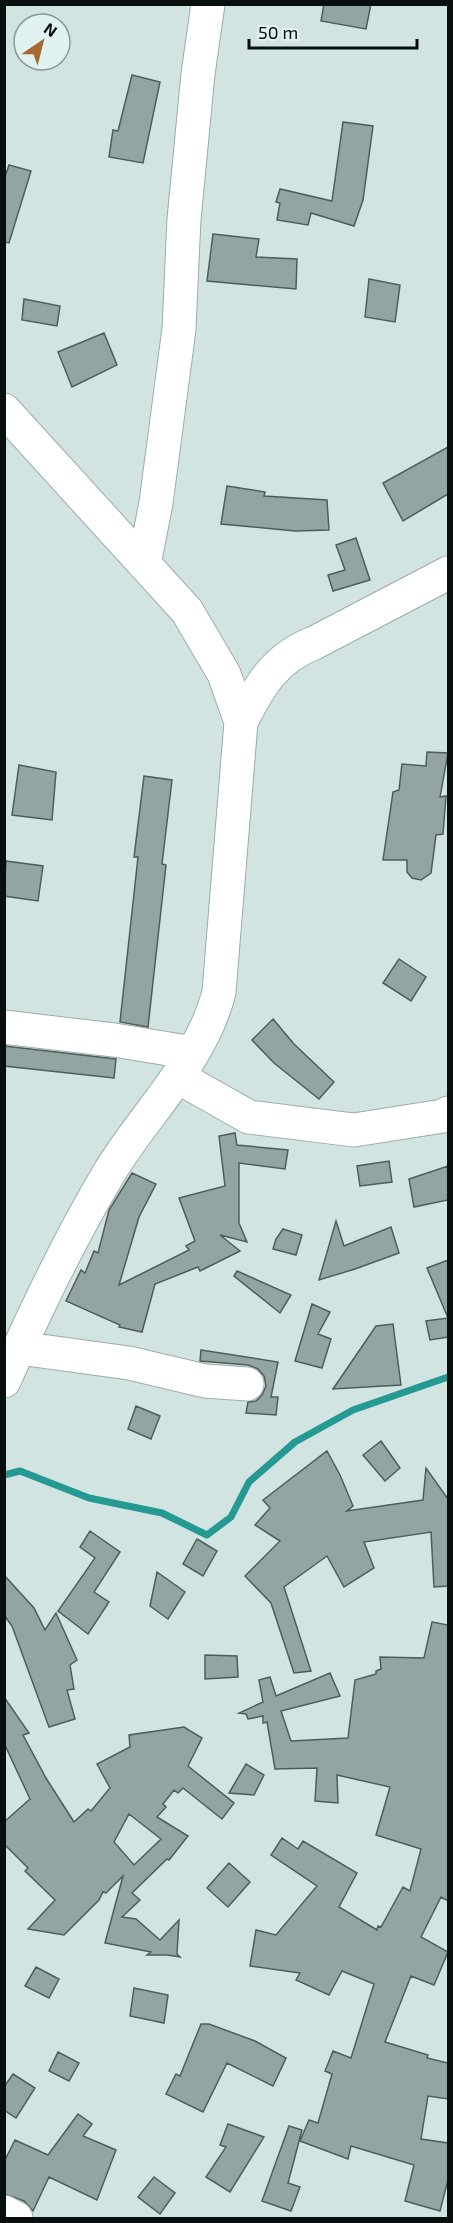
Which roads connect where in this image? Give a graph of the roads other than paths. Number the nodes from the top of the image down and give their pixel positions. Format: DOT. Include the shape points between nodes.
graph roads {
  1 [pos="208,4"];
  2 [pos="4,410"];
  3 [pos="144,564"];
  4 [pos="448,573"];
  5 [pos="241,722"];
  6 [pos="4,1027"];
  7 [pos="185,1065"];
  8 [pos="448,1113"];
  9 [pos="19,1347"];
  10 [pos="4,1381"];
  11 [pos="247,1384"];
  12 [pos="4,2212"];
  13 [pos="16,2218"];
  1 -- 3 [label="street" via="184,219 179,329"];
  2 -- 3 [label="street"];
  3 -- 5 [label="street" via="187,611 224,674"];
  4 -- 5 [label="street" via="294,650 255,694"];
  5 -- 7 [label="street" via="219,992 214,1010"];
  6 -- 7 [label="street" via="114,1040"];
  7 -- 8 [label="street" via="249,1117 354,1130"];
  7 -- 9 [label="street" via="109,1173"];
  9 -- 10 [label="street"];
  9 -- 11 [label="street" via="129,1363 205,1381"];
  12 -- 13 [label="street"];
}
